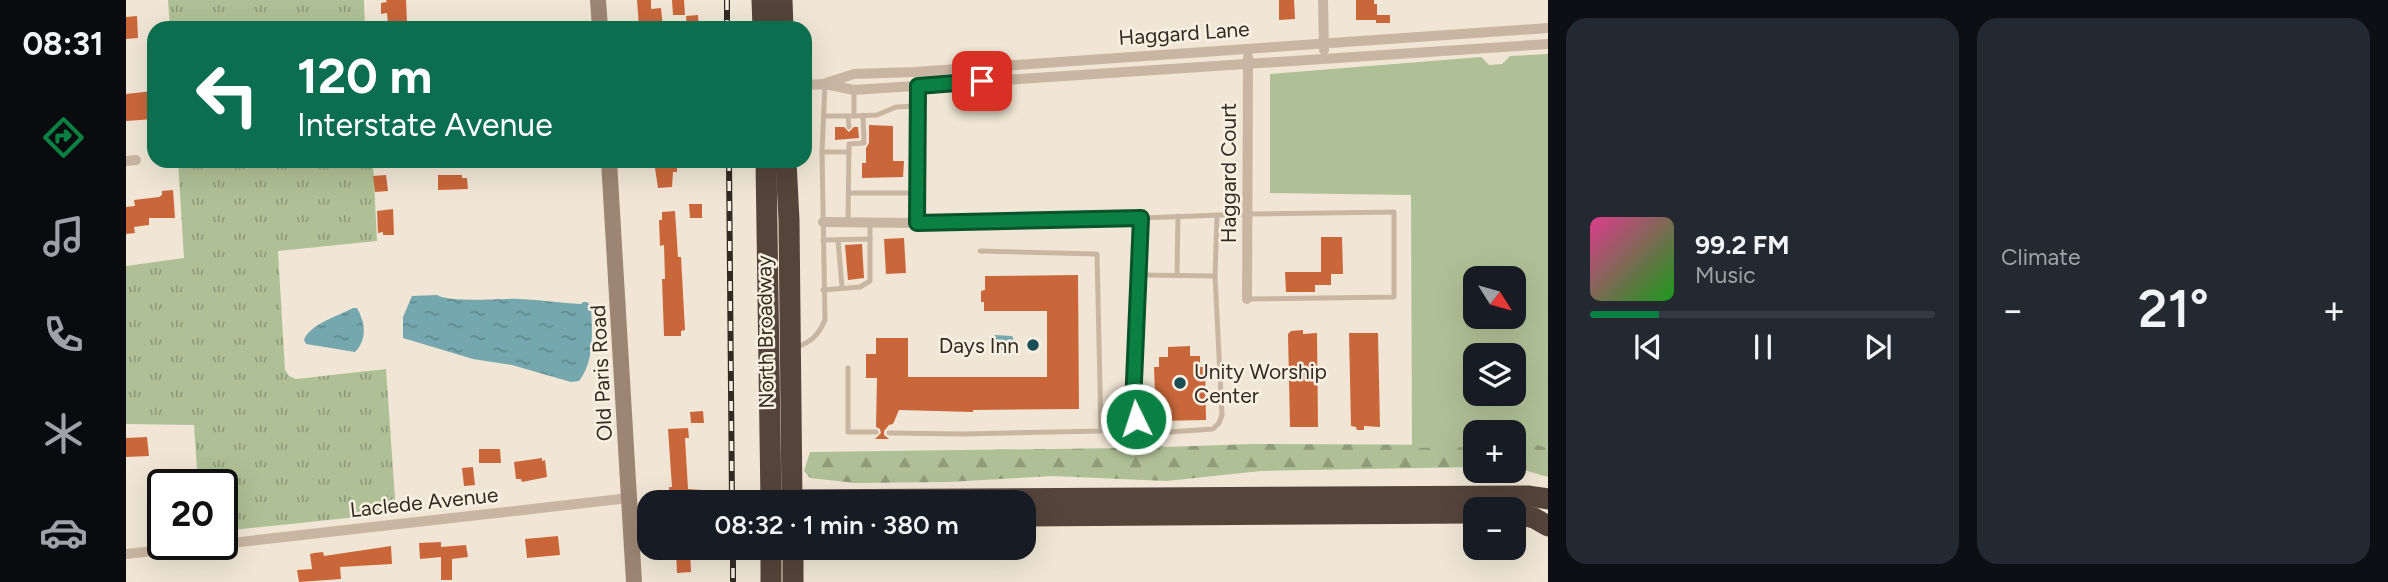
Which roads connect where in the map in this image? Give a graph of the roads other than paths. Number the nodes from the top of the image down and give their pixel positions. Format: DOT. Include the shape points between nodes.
graph roads {
  1 [pos="598,0"];
  2 [pos="762,0"];
  3 [pos="782,0"];
  4 [pos="1323,0"];
  5 [pos="600,21"];
  6 [pos="763,21"];
  7 [pos="783,21"];
  8 [pos="1548,27"];
  9 [pos="1483,32"];
  10 [pos="1391,38"];
  11 [pos="1324,43"];
  12 [pos="1548,44"];
  13 [pos="1248,48"];
  14 [pos="1484,48"];
  15 [pos="1392,53"];
  16 [pos="1145,55"];
  17 [pos="1326,58"];
  18 [pos="1076,60"];
  19 [pos="1248,63"];
  20 [pos="981,67"];
  21 [pos="1146,70"];
  22 [pos="903,72"];
  23 [pos="1077,75"];
  24 [pos="982,81"];
  25 [pos="825,84"];
  26 [pos="812,85"];
  27 [pos="918,86"];
  28 [pos="904,87"];
  29 [pos="854,90"];
  30 [pos="918,106"];
  31 [pos="824,116"];
  32 [pos="851,116"];
  33 [pos="863,116"];
  34 [pos="849,127"];
  35 [pos="822,152"];
  36 [pos="849,152"];
  37 [pos="609,168"];
  38 [pos="766,168"];
  39 [pos="786,168"];
  40 [pos="849,193"];
  41 [pos="917,193"];
  42 [pos="1247,214"];
  43 [pos="1217,215"];
  44 [pos="1178,216"];
  45 [pos="1141,218"];
  46 [pos="1114,219"];
  47 [pos="823,222"];
  48 [pos="848,222"];
  49 [pos="870,222"];
  50 [pos="917,223"];
  51 [pos="870,239"];
  52 [pos="823,240"];
  53 [pos="838,240"];
  54 [pos="980,251"];
  55 [pos="1139,275"];
  56 [pos="1177,275"];
  57 [pos="1215,276"];
  58 [pos="842,287"];
  59 [pos="823,290"];
  60 [pos="1247,299"];
  61 [pos="789,347"];
  62 [pos="848,368"];
  63 [pos="876,432"];
  64 [pos="889,433"];
  65 [pos="781,490"];
  66 [pos="782,490"];
  67 [pos="629,498"];
  68 [pos="1036,499"];
  69 [pos="1548,499"];
  70 [pos="1463,513"];
  71 [pos="1036,516"];
  72 [pos="1526,516"];
  73 [pos="1548,526"];
  74 [pos="238,542"];
  75 [pos="147,552"];
  76 [pos="126,554"];
  77 [pos="771,560"];
  78 [pos="793,560"];
  79 [pos="634,582"];
  80 [pos="771,582"];
  81 [pos="793,582"];
  1 -- 5 [label="street"];
  2 -- 6 [label="highway"];
  3 -- 7 [label="highway"];
  4 -- 11 [label="street"];
  8 -- 9 [label="street, Haggard Lane"];
  9 -- 10 [label="street, Haggard Lane"];
  9 -- 14 [label="lane"];
  10 -- 11 [label="street, Haggard Lane"];
  10 -- 15 [label="lane"];
  11 -- 13 [label="street, Haggard Lane"];
  11 -- 17 [label="street"];
  12 -- 14 [label="street, Haggard Lane"];
  13 -- 16 [label="street, Haggard Lane"];
  13 -- 19 [label="street, Haggard Court"];
  14 -- 15 [label="street, Haggard Lane"];
  15 -- 17 [label="street, Haggard Lane"];
  16 -- 18 [label="street, Haggard Lane"];
  16 -- 21 [label="lane"];
  17 -- 19 [label="street, Haggard Lane"];
  18 -- 20 [label="street, Haggard Lane"];
  18 -- 23 [label="lane"];
  19 -- 21 [label="street, Haggard Lane"];
  19 -- 42 [label="street, Haggard Court"];
  20 -- 22 [label="street, Haggard Lane"];
  20 -- 24 [label="lane"];
  21 -- 23 [label="street, Haggard Lane"];
  22 -- 25 [label="street, Haggard Lane" via="854,74"];
  22 -- 28 [label="lane"];
  23 -- 24 [label="street, Haggard Lane"];
  24 -- 27 [label="street, Haggard Lane"];
  25 -- 26 [label="street, Haggard Lane"];
  25 -- 29 [label="street, Haggard Lane"];
  25 -- 31 [label="lane"];
  27 -- 28 [label="street, Haggard Lane"];
  27 -- 30 [label="lane"];
  28 -- 29 [label="street, Haggard Lane"];
  29 -- 32 [label="lane"];
  30 -- 33 [label="lane"];
  30 -- 41 [label="lane"];
  31 -- 32 [label="lane"];
  31 -- 35 [label="lane"];
  32 -- 33 [label="lane"];
  32 -- 34 [label="lane"];
  33 -- 36 [label="lane" via="864,143 849,142"];
  35 -- 36 [label="lane"];
  35 -- 47 [label="lane"];
  36 -- 40 [label="lane"];
  37 -- 67 [label="street, Old Paris Road"];
  38 -- 65 [label="highway, North Broadway"];
  39 -- 61 [label="highway, North Broadway"];
  40 -- 41 [label="lane"];
  40 -- 48 [label="lane"];
  41 -- 50 [label="lane"];
  42 -- 43 [label="lane"];
  42 -- 60 [label="street, Haggard Court"];
  42 -- 60 [label="lane" via="1394,212 1394,297"];
  43 -- 44 [label="lane"];
  43 -- 57 [label="lane"];
  44 -- 45 [label="lane"];
  44 -- 56 [label="lane"];
  45 -- 46 [label="lane"];
  45 -- 55 [label="lane"];
  46 -- 50 [label="street"];
  47 -- 48 [label="street"];
  47 -- 52 [label="lane"];
  48 -- 49 [label="street"];
  49 -- 50 [label="street"];
  49 -- 51 [label="lane"];
  51 -- 53 [label="lane"];
  51 -- 58 [label="lane" via="870,281 860,287"];
  52 -- 53 [label="lane"];
  52 -- 59 [label="lane"];
  53 -- 58 [label="lane"];
  54 -- 64 [label="lane" via="1097,254 1101,431"];
  55 -- 56 [label="lane"];
  55 -- 57 [label="lane" via="1133,405 1140,426 1155,433 1213,429 1219,423"];
  56 -- 57 [label="lane"];
  58 -- 59 [label="lane"];
  59 -- 61 [label="lane" via="822,327 810,342"];
  61 -- 66 [label="highway, North Broadway"];
  62 -- 63 [label="lane" via="848,432"];
  67 -- 74 [label="street, Laclede Avenue"];
  67 -- 79 [label="street, Old Paris Road"];
  68 -- 69 [label="highway"];
  70 -- 71 [label="highway"];
  72 -- 73 [label="highway"];
  75 -- 76 [label="street, Laclede Avenue"];
  77 -- 80 [label="highway"];
  78 -- 81 [label="highway"];
}
